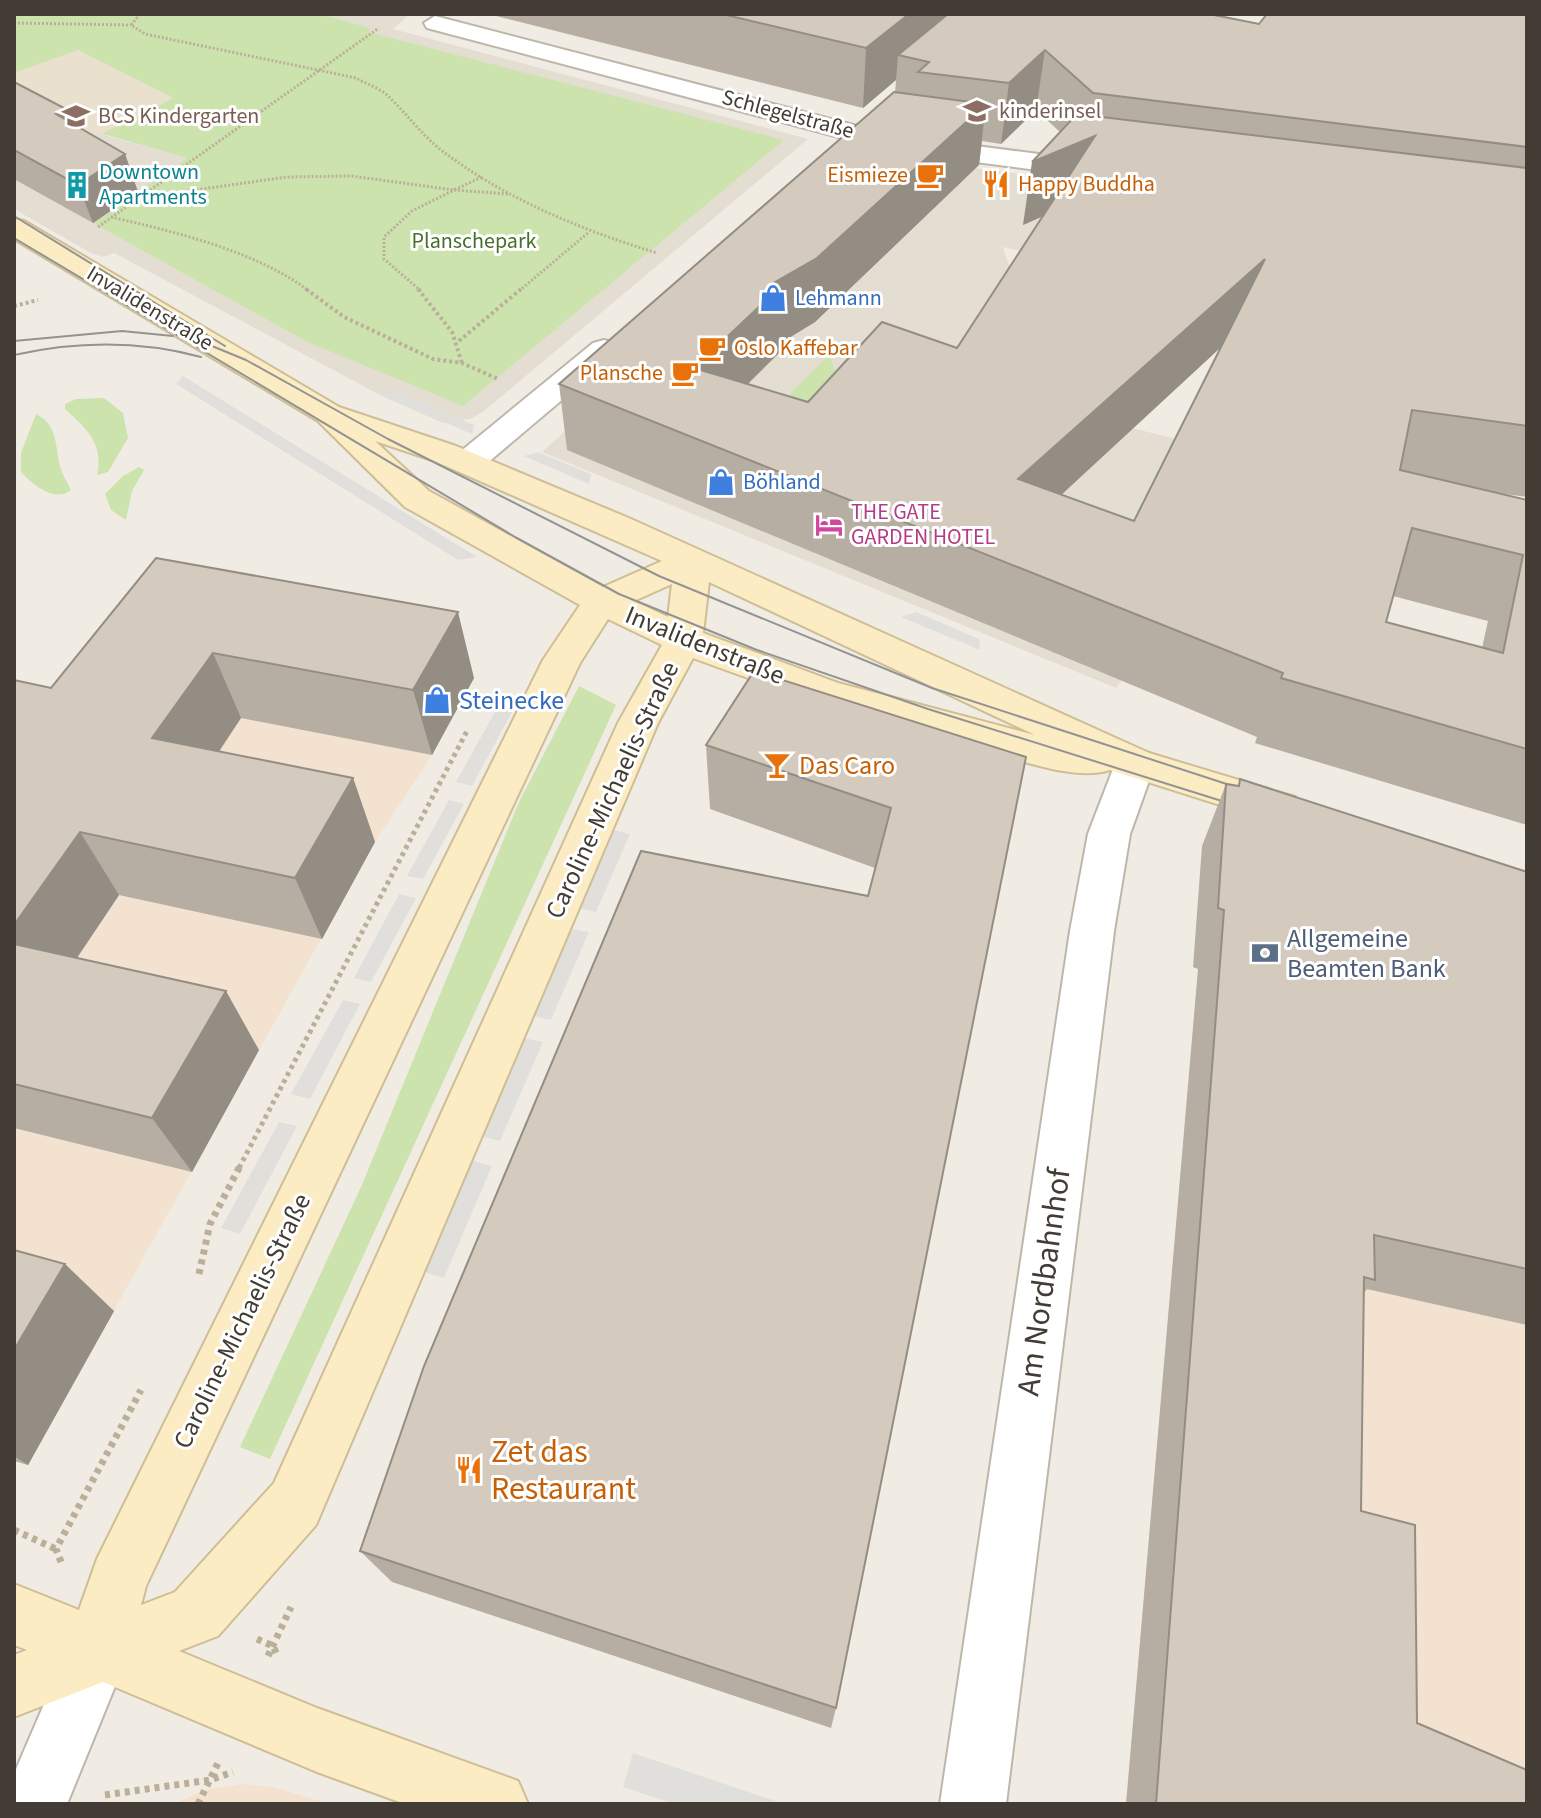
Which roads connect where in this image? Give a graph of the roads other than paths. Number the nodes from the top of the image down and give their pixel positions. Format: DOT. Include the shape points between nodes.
graph roads {
  1 [pos="441,19"];
  2 [pos="877,115"];
  3 [pos="856,133"];
  4 [pos="835,151"];
  5 [pos="1112,171"];
  6 [pos="14,227"];
  7 [pos="632,325"];
  8 [pos="328,414"];
  9 [pos="467,463"];
  10 [pos="693,561"];
  11 [pos="601,602"];
  12 [pos="684,640"];
  13 [pos="1135,764"];
  14 [pos="1314,818"];
  15 [pos="14,1614"];
  16 [pos="98,1652"];
  17 [pos="14,1686"];
  18 [pos="61,1801"];
  19 [pos="495,1804"];
  20 [pos="973,1804"];
  1 -- 3 [label="street, Schlegelstraße"];
  2 -- 3 [label="street"];
  3 -- 4 [label="street"];
  3 -- 5 [label="street, Schlegelstraße" via="891,143"];
  6 -- 8 [label="main road, Invalidenstraße"];
  7 -- 9 [label="street"];
  8 -- 9 [label="main road, Invalidenstraße"];
  8 -- 11 [label="main road, Invalidenstraße" via="417,499"];
  9 -- 10 [label="main road, Invalidenstraße"];
  10 -- 11 [label="main road"];
  10 -- 12 [label="main road, Caroline-Michaelis-Straße"];
  10 -- 13 [label="main road, Invalidenstraße"];
  11 -- 12 [label="main road, Invalidenstraße"];
  11 -- 16 [label="main road, Caroline-Michaelis-Straße" via="562,660 118,1580"];
  12 -- 13 [label="main road, Invalidenstraße" via="825,693 937,726 1051,753"];
  12 -- 16 [label="main road, Caroline-Michaelis-Straße" via="647,701 295,1504 196,1614"];
  13 -- 14 [label="main road, Invalidenstraße"];
  13 -- 20 [label="street, Am Nordbahnhof" via="1109,834 1092,931"];
  15 -- 16 [label="main road"];
  16 -- 17 [label="main road"];
  16 -- 18 [label="street, Caroline-Michaelis-Straße"];
  16 -- 19 [label="main road"];
}
